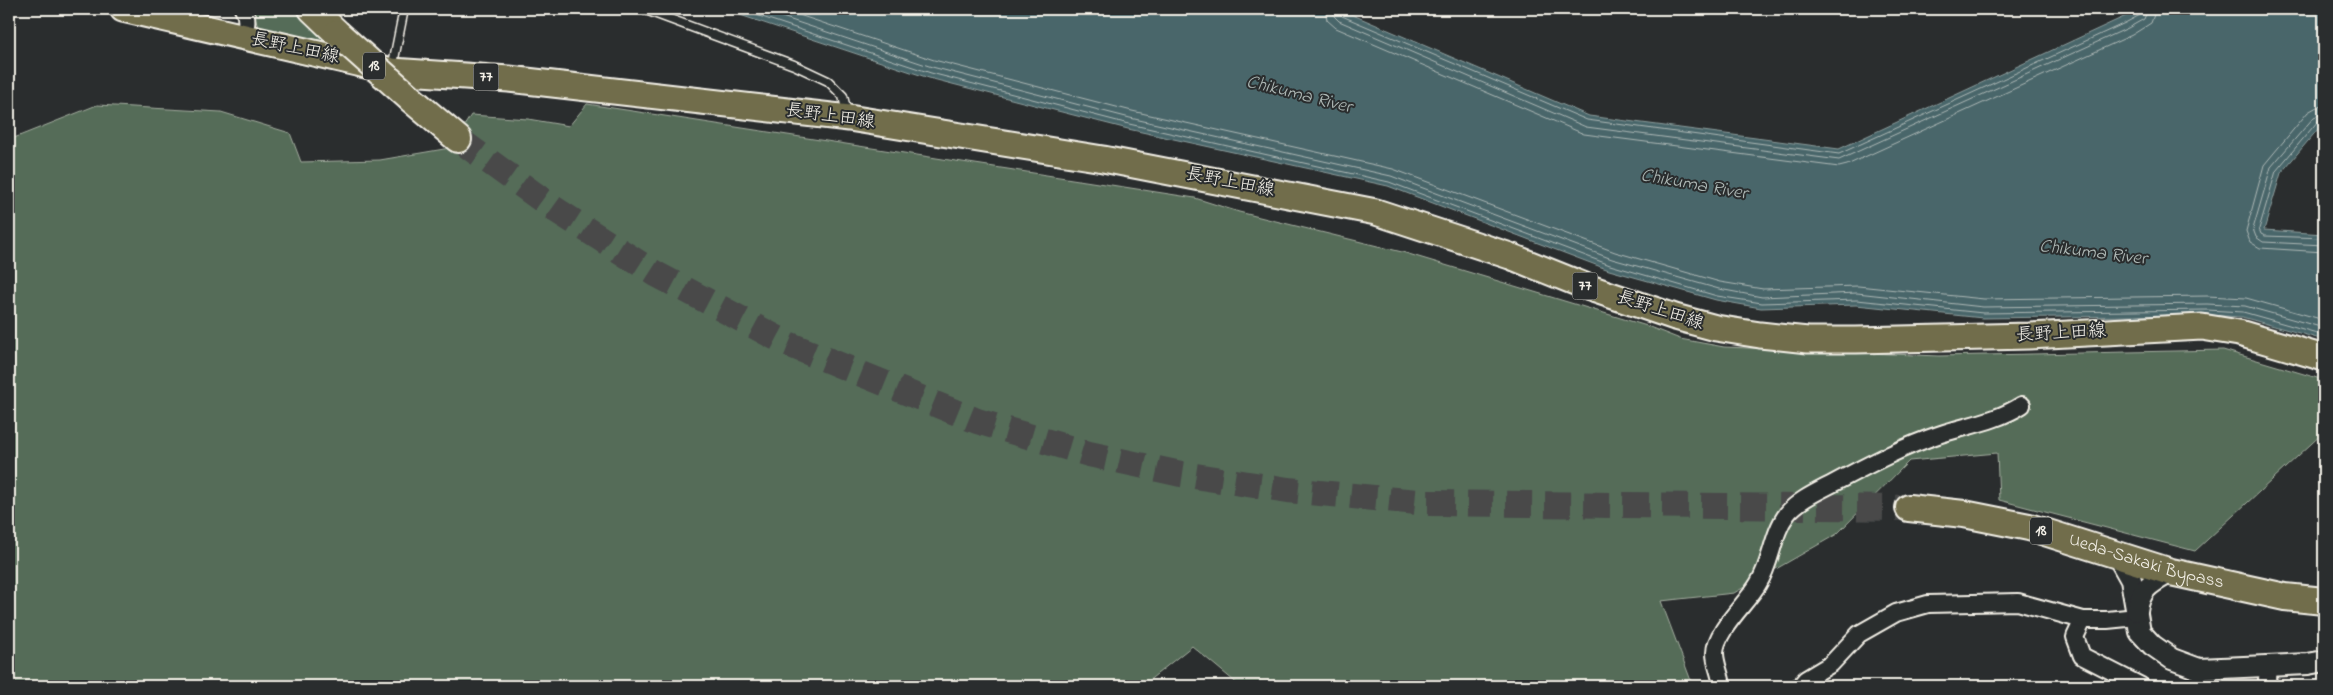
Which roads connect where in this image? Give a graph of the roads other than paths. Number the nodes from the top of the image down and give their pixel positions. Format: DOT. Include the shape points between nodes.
graph roads {
  1 [pos="123,9"];
  2 [pos="243,9"];
  3 [pos="312,9"];
  4 [pos="404,9"];
  5 [pos="642,9"];
  6 [pos="243,38"];
  7 [pos="392,70"];
  8 [pos="849,118"];
  9 [pos="458,139"];
  10 [pos="2324,358"];
  11 [pos="2022,405"];
  12 [pos="1909,508"];
  13 [pos="2117,555"];
  14 [pos="2171,572"];
  15 [pos="2324,601"];
  16 [pos="2137,617"];
  17 [pos="2083,620"];
  18 [pos="2324,661"];
  19 [pos="2268,665"];
  20 [pos="1722,686"];
  21 [pos="1800,686"];
  22 [pos="2141,686"];
  23 [pos="2270,686"];
  1 -- 6 [label="main road, 長野上田線 / 77"];
  2 -- 6 [label="street" via="247,14"];
  3 -- 9 [label="highway, 18, bridge"];
  4 -- 7 [label="lane"];
  5 -- 8 [label="lane" via="794,65 828,81 843,96"];
  6 -- 7 [label="main road, 長野上田線 / 77"];
  7 -- 8 [label="main road, 長野上田線 / 77" via="509,79"];
  8 -- 10 [label="main road, 長野上田線 / 77" via="1103,159 1376,212 1510,256 1590,288 1716,328 1808,340 2029,336 2202,327 2239,333"];
  11 -- 20 [label="street" via="2004,415 1940,434 1875,462 1791,509 1782,522 1759,583 1719,636 1715,658"];
  12 -- 13 [label="highway, Ueda-Sakaki Bypass / 18" via="1964,514 2028,527"];
  13 -- 14 [label="highway, Ueda-Sakaki Bypass / 18"];
  13 -- 16 [label="street" via="2131,580"];
  14 -- 15 [label="highway, Ueda-Sakaki Bypass / 18" via="2285,597"];
  14 -- 16 [label="street" via="2143,591 2138,600"];
  16 -- 17 [label="street"];
  16 -- 19 [label="street" via="2140,632 2152,645 2181,663 2199,669"];
  17 -- 21 [label="street" via="2018,602 1928,604 1896,613 1859,634 1831,664"];
  17 -- 22 [label="street" via="2075,637 2082,656"];
  18 -- 19 [label="street"];
  19 -- 23 [label="street"];
}
